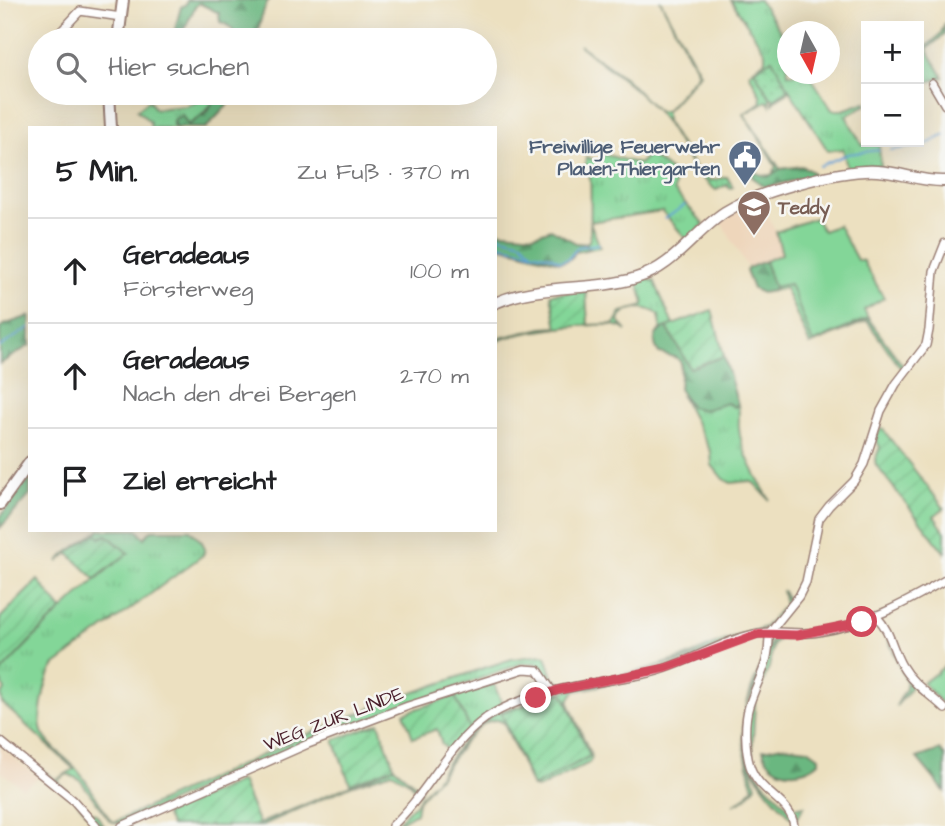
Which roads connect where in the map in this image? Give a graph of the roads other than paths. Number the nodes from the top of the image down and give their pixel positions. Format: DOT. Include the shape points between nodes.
graph roads {
  1 [pos="122,0"];
  2 [pos="121,17"];
  3 [pos="65,28"];
  4 [pos="120,28"];
  5 [pos="932,83"];
  6 [pos="110,105"];
  7 [pos="945,105"];
  8 [pos="111,126"];
  9 [pos="945,181"];
  10 [pos="945,243"];
  11 [pos="497,302"];
  12 [pos="28,465"];
  13 [pos="0,504"];
  14 [pos="945,580"];
  15 [pos="877,617"];
  16 [pos="769,633"];
  17 [pos="552,691"];
  18 [pos="945,709"];
  19 [pos="0,741"];
  20 [pos="96,826"];
  21 [pos="122,826"];
  22 [pos="392,826"];
  23 [pos="794,826"];
  1 -- 2 [label="main road"];
  2 -- 3 [label="street" via="80,11"];
  2 -- 4 [label="main road"];
  5 -- 7 [label="street"];
  6 -- 8 [label="main road"];
  9 -- 11 [label="street" via="873,170 823,177 753,198 725,212 652,272"];
  10 -- 16 [label="street" via="934,271 926,345 881,411 854,481 819,519 806,582"];
  12 -- 13 [label="main road"];
  14 -- 15 [label="street"];
  15 -- 16 [label="street" via="819,632"];
  15 -- 18 [label="street" via="887,628 908,675"];
  16 -- 17 [label="street" via="737,640 666,668"];
  16 -- 23 [label="street" via="768,658 748,707 746,737 750,765 761,787 784,805"];
  17 -- 21 [label="street, WEG ZUR LINDE" via="538,670 524,668 308,744"];
  17 -- 22 [label="street" via="486,718 463,738"];
  19 -- 20 [label="street" via="74,800"];
}
